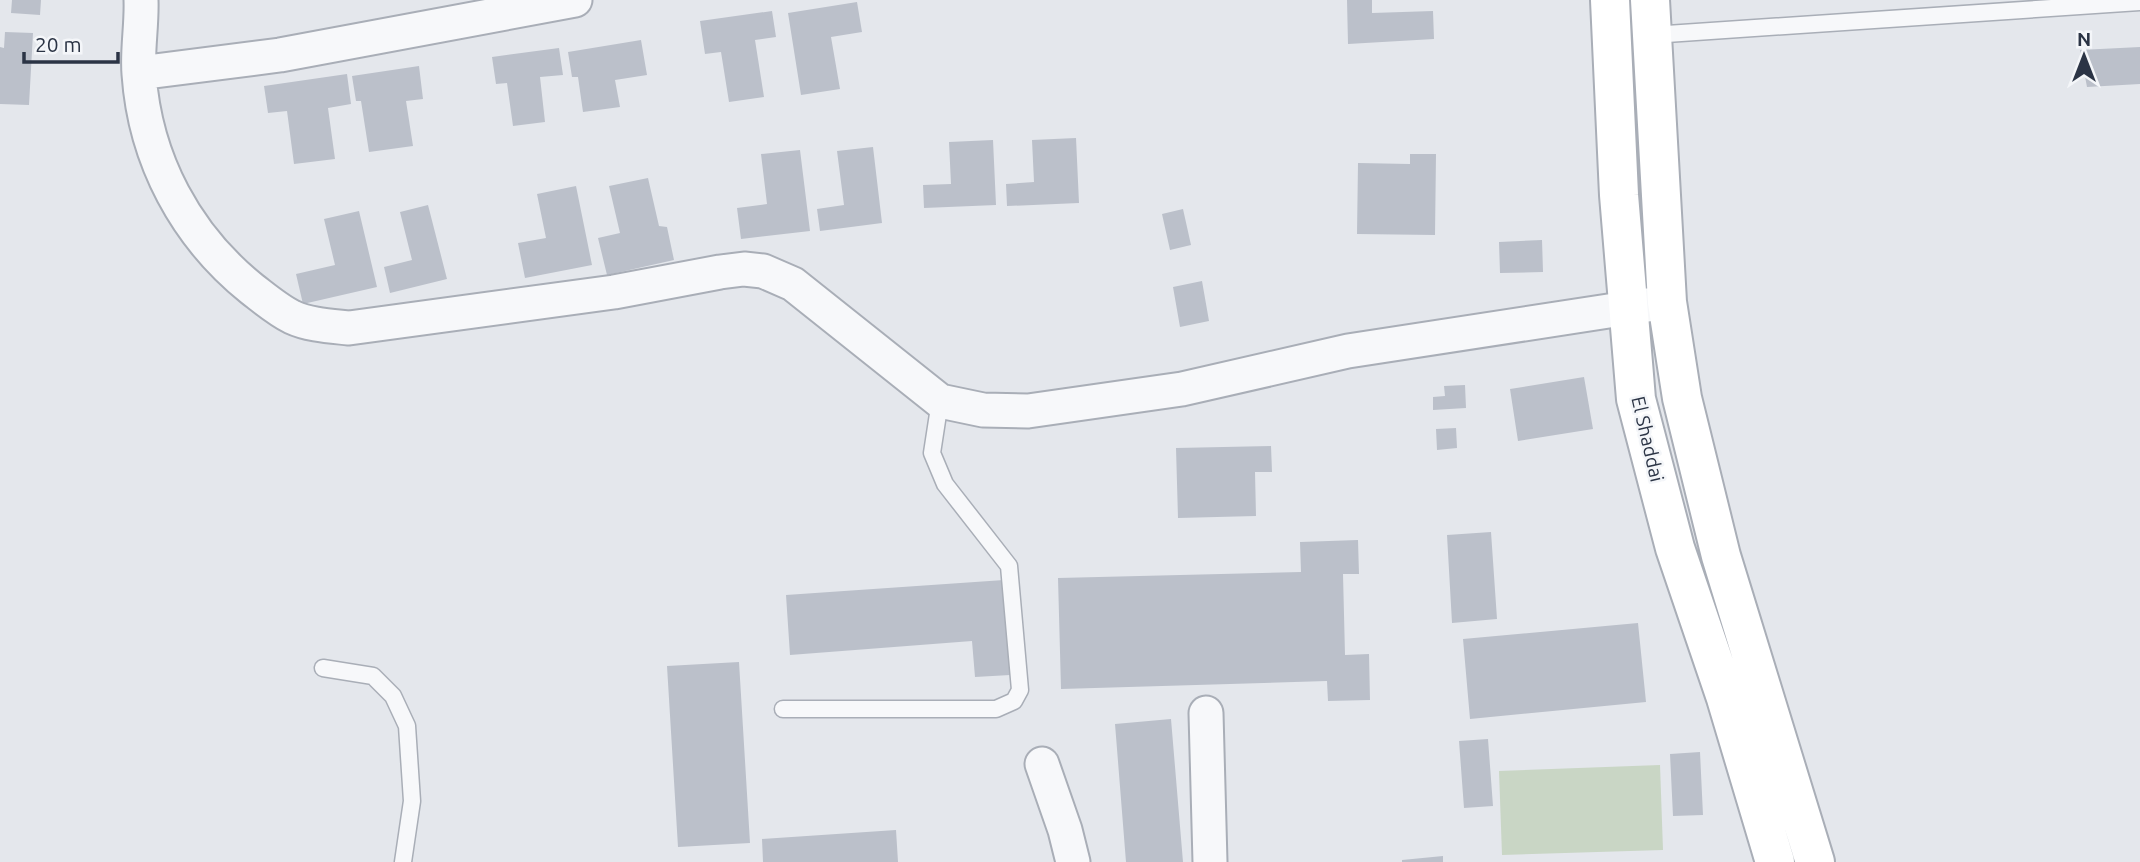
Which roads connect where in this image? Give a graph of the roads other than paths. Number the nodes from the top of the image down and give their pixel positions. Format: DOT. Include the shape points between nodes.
graph roads {
  1 [pos="141,0"];
  2 [pos="575,0"];
  3 [pos="1610,0"];
  4 [pos="2140,2"];
  5 [pos="1651,17"];
  6 [pos="139,73"];
  7 [pos="1667,302"];
  8 [pos="1628,308"];
  9 [pos="940,401"];
  10 [pos="323,668"];
  11 [pos="783,709"];
  12 [pos="1206,713"];
  13 [pos="1041,764"];
  14 [pos="403,862"];
  15 [pos="1073,862"];
  16 [pos="1210,862"];
  17 [pos="1775,862"];
  18 [pos="1815,862"];
  1 -- 6 [label="street"];
  2 -- 6 [label="street" via="280,55"];
  3 -- 8 [label="street, El Shaddai"];
  4 -- 5 [label="lane"];
  5 -- 7 [label="street"];
  6 -- 9 [label="street" via="159,165 177,205 202,242 237,277 292,317 349,328 614,292 720,272 763,271 793,284"];
  7 -- 8 [label="street"];
  7 -- 18 [label="street" via="1682,398 1721,556"];
  8 -- 9 [label="street" via="1348,351 1182,389 1028,411 983,410"];
  8 -- 17 [label="street, El Shaddai" via="1636,399 1675,548"];
  9 -- 11 [label="lane" via="932,453 945,484 1009,566 1020,690 1014,701 996,709"];
  10 -- 14 [label="lane" via="373,676 393,696 407,726 412,801"];
  12 -- 16 [label="street"];
  13 -- 15 [label="street"];
}
